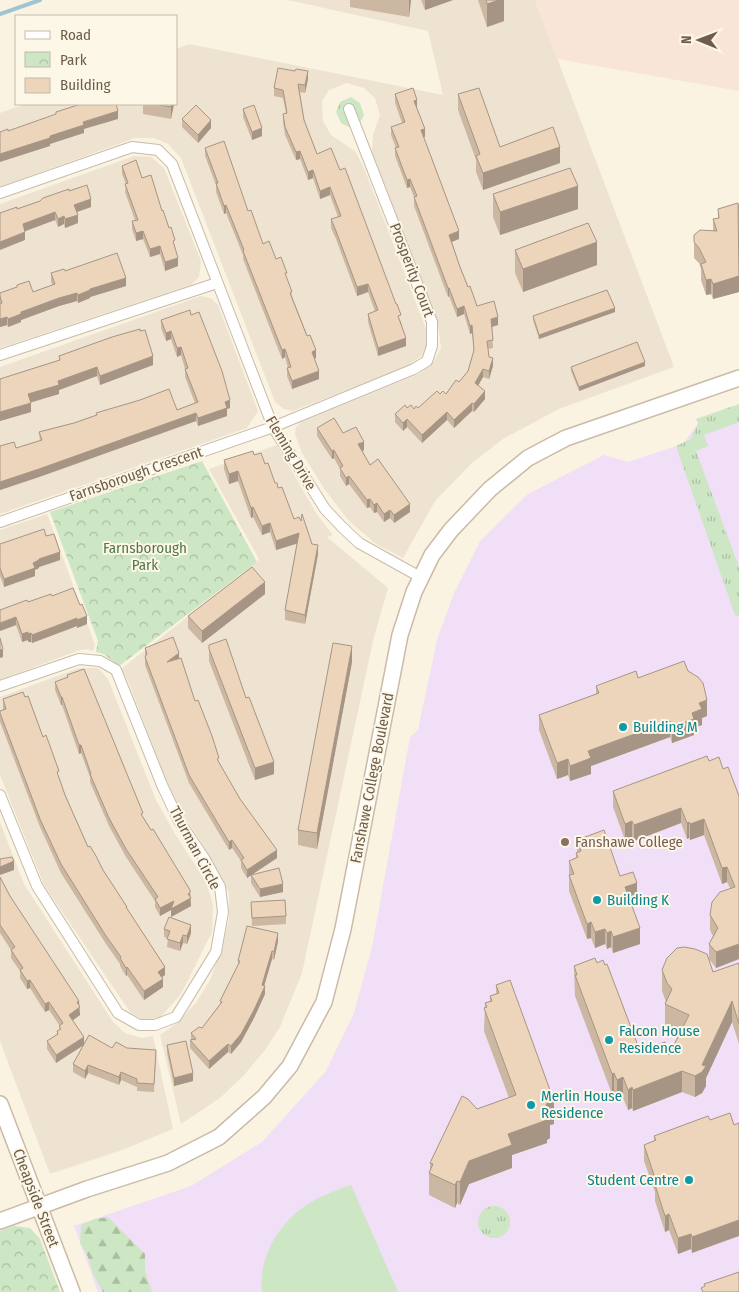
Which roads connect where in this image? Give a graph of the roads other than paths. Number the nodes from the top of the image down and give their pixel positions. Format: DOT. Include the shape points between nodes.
graph roads {
  1 [pos="349,109"];
  2 [pos="0,193"];
  3 [pos="217,283"];
  4 [pos="0,355"];
  5 [pos="739,378"];
  6 [pos="273,427"];
  7 [pos="0,522"];
  8 [pos="422,578"];
  9 [pos="0,686"];
  10 [pos="0,795"];
  11 [pos="0,1104"];
  12 [pos="40,1207"];
  13 [pos="0,1221"];
  14 [pos="72,1292"];
  1 -- 6 [label="street, Prosperity Court" via="432,322 432,346 427,361 414,368"];
  2 -- 3 [label="street, Fleming Drive" via="132,147 158,150 172,164"];
  3 -- 4 [label="street"];
  3 -- 6 [label="street, Fleming Drive"];
  5 -- 8 [label="street, Fanshawe College Boulevard" via="566,438 528,458 490,489 451,530 432,555"];
  6 -- 7 [label="street, Farnsborough Crescent"];
  6 -- 8 [label="street, Fleming Drive" via="326,509 342,527 359,543"];
  8 -- 12 [label="street, Fanshawe College Boulevard" via="400,635 343,929 324,1002 290,1066 264,1097 219,1137 168,1163"];
  9 -- 10 [label="street, Thurman Circle" via="79,659 100,661 116,670 175,812 220,888 223,912 216,952 176,1017 155,1025 139,1025 118,1013 37,886"];
  11 -- 12 [label="street, Cheapside Street"];
  12 -- 13 [label="street, Fanshawe College Boulevard"];
  12 -- 14 [label="street, Cheapside Street"];
}
